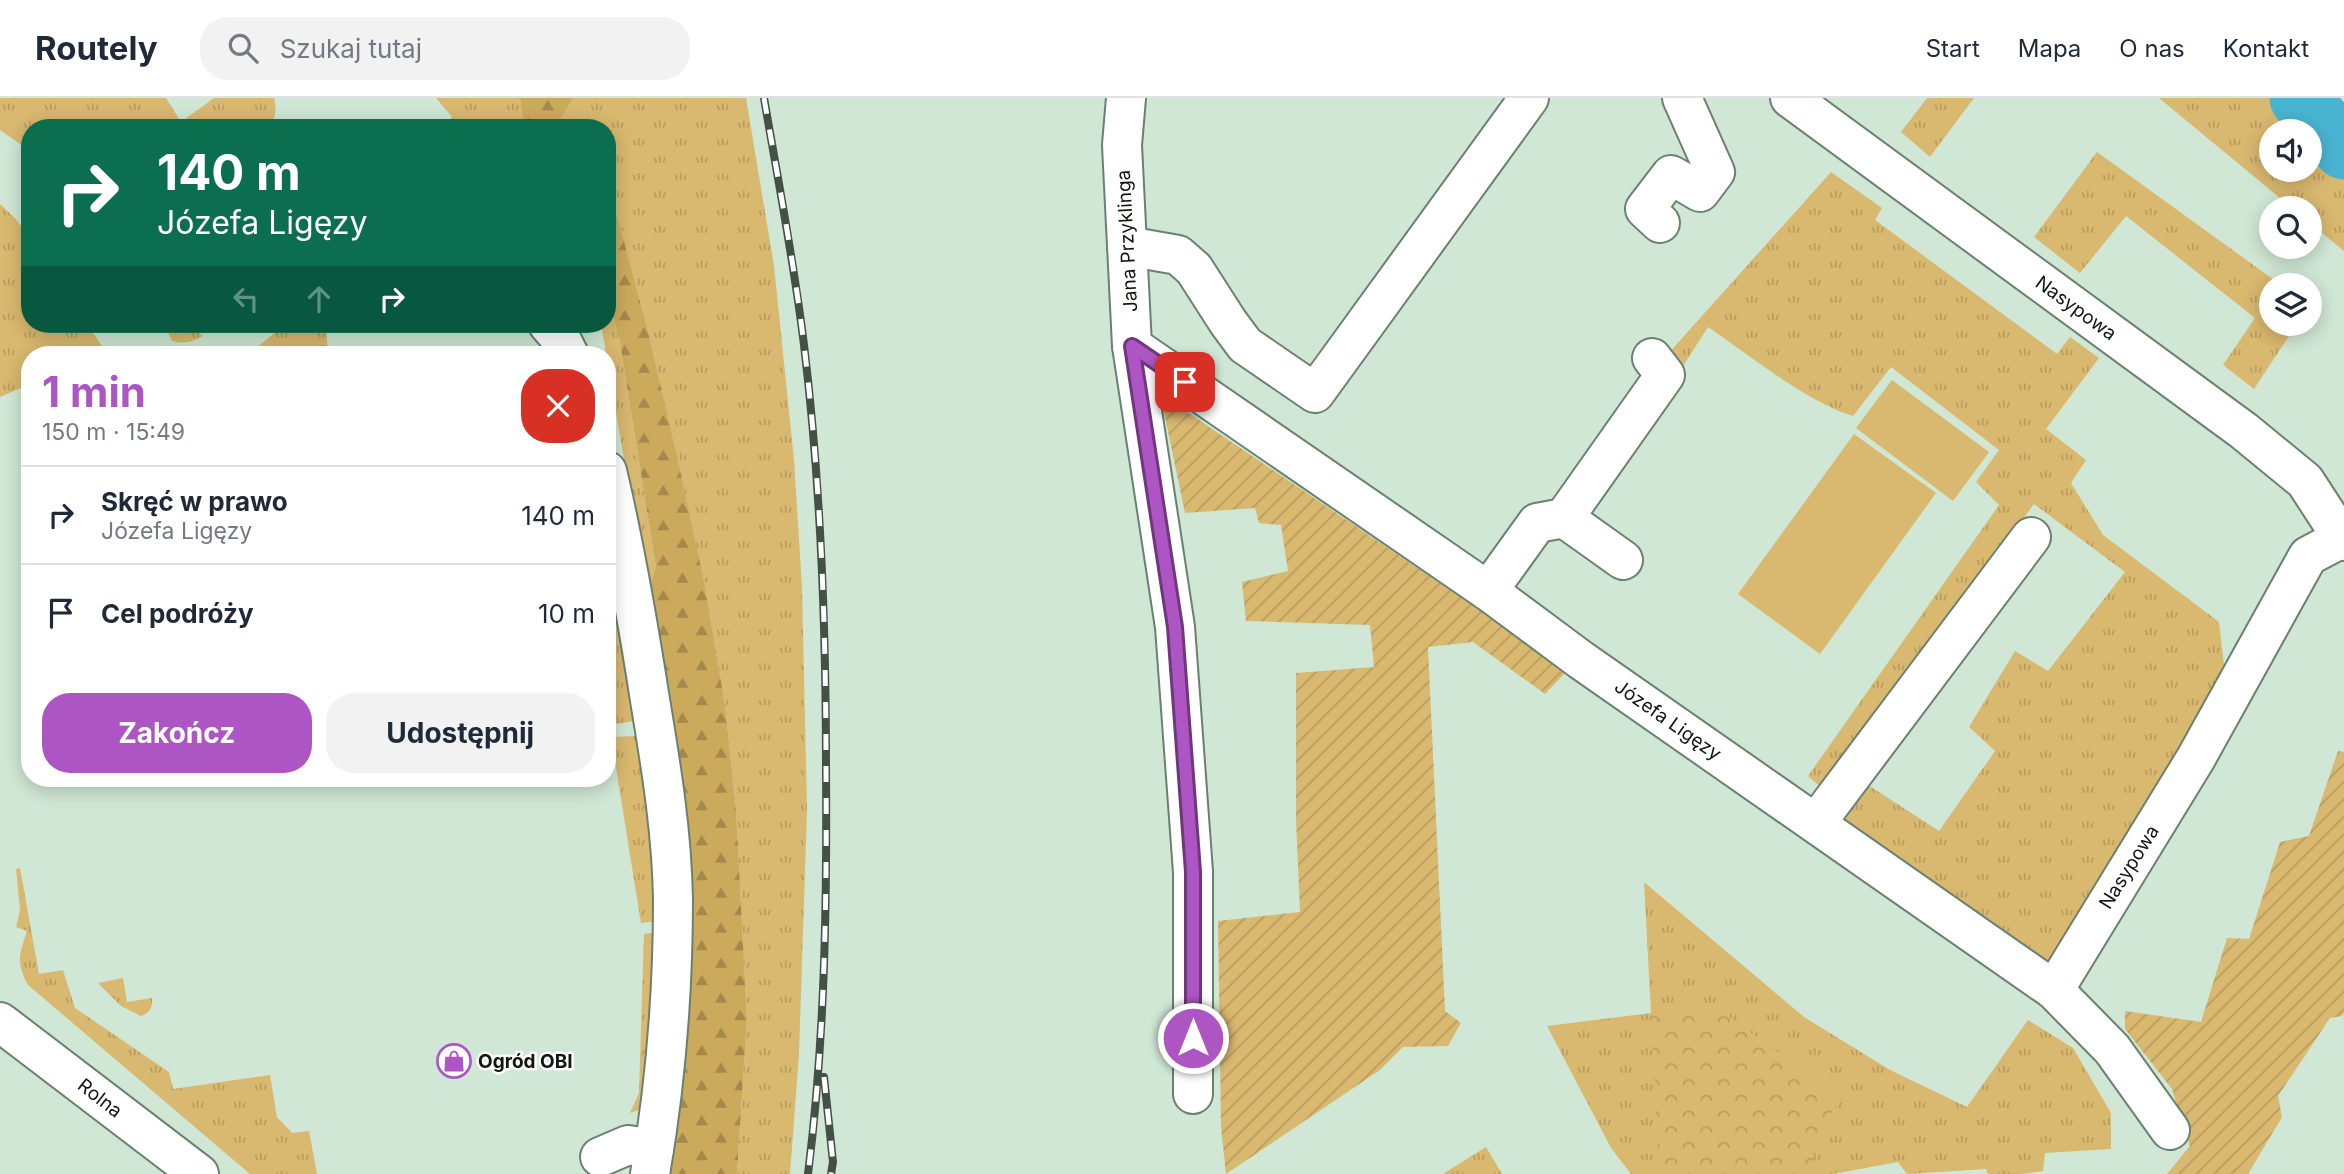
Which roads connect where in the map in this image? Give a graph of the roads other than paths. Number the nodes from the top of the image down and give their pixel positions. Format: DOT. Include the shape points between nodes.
graph roads {
  1 [pos="1126,98"];
  2 [pos="1530,98"];
  3 [pos="1682,98"];
  4 [pos="1790,98"];
  5 [pos="1660,223"];
  6 [pos="1127,246"];
  7 [pos="1132,346"];
  8 [pos="1652,358"];
  9 [pos="616,510"];
  10 [pos="1564,518"];
  11 [pos="2031,537"];
  12 [pos="2343,539"];
  13 [pos="1623,559"];
  14 [pos="1488,591"];
  15 [pos="1816,823"];
  16 [pos="2053,990"];
  17 [pos="0,1022"];
  18 [pos="1193,1094"];
  19 [pos="2170,1130"];
  20 [pos="600,1157"];
  21 [pos="652,1161"];
  22 [pos="199,1174"];
  1 -- 6 [label="street, Jana Przyklinga" via="1122,145"];
  2 -- 6 [label="street" via="1315,393 1245,345 1194,269 1178,255"];
  3 -- 5 [label="street" via="1715,172 1700,192 1671,175 1644,209"];
  4 -- 12 [label="street, Nasypowa" via="2244,431 2305,481"];
  6 -- 7 [label="street, Jana Przyklinga"];
  7 -- 14 [label="street, Józefa Ligęzy"];
  7 -- 18 [label="street, Jana Przyklinga" via="1175,627 1193,872"];
  8 -- 10 [label="street" via="1665,374"];
  9 -- 21 [label="street" via="663,779 673,897 663,1099"];
  10 -- 13 [label="street"];
  10 -- 14 [label="street" via="1537,523"];
  11 -- 15 [label="street"];
  12 -- 16 [label="street, Nasypowa" via="2308,556 2196,758"];
  14 -- 15 [label="street, Józefa Ligęzy"];
  15 -- 16 [label="street, Józefa Ligęzy"];
  16 -- 19 [label="street, Józefa Ligęzy" via="2112,1049"];
  17 -- 22 [label="street, Rolna"];
  20 -- 21 [label="street" via="628,1145"];
}
